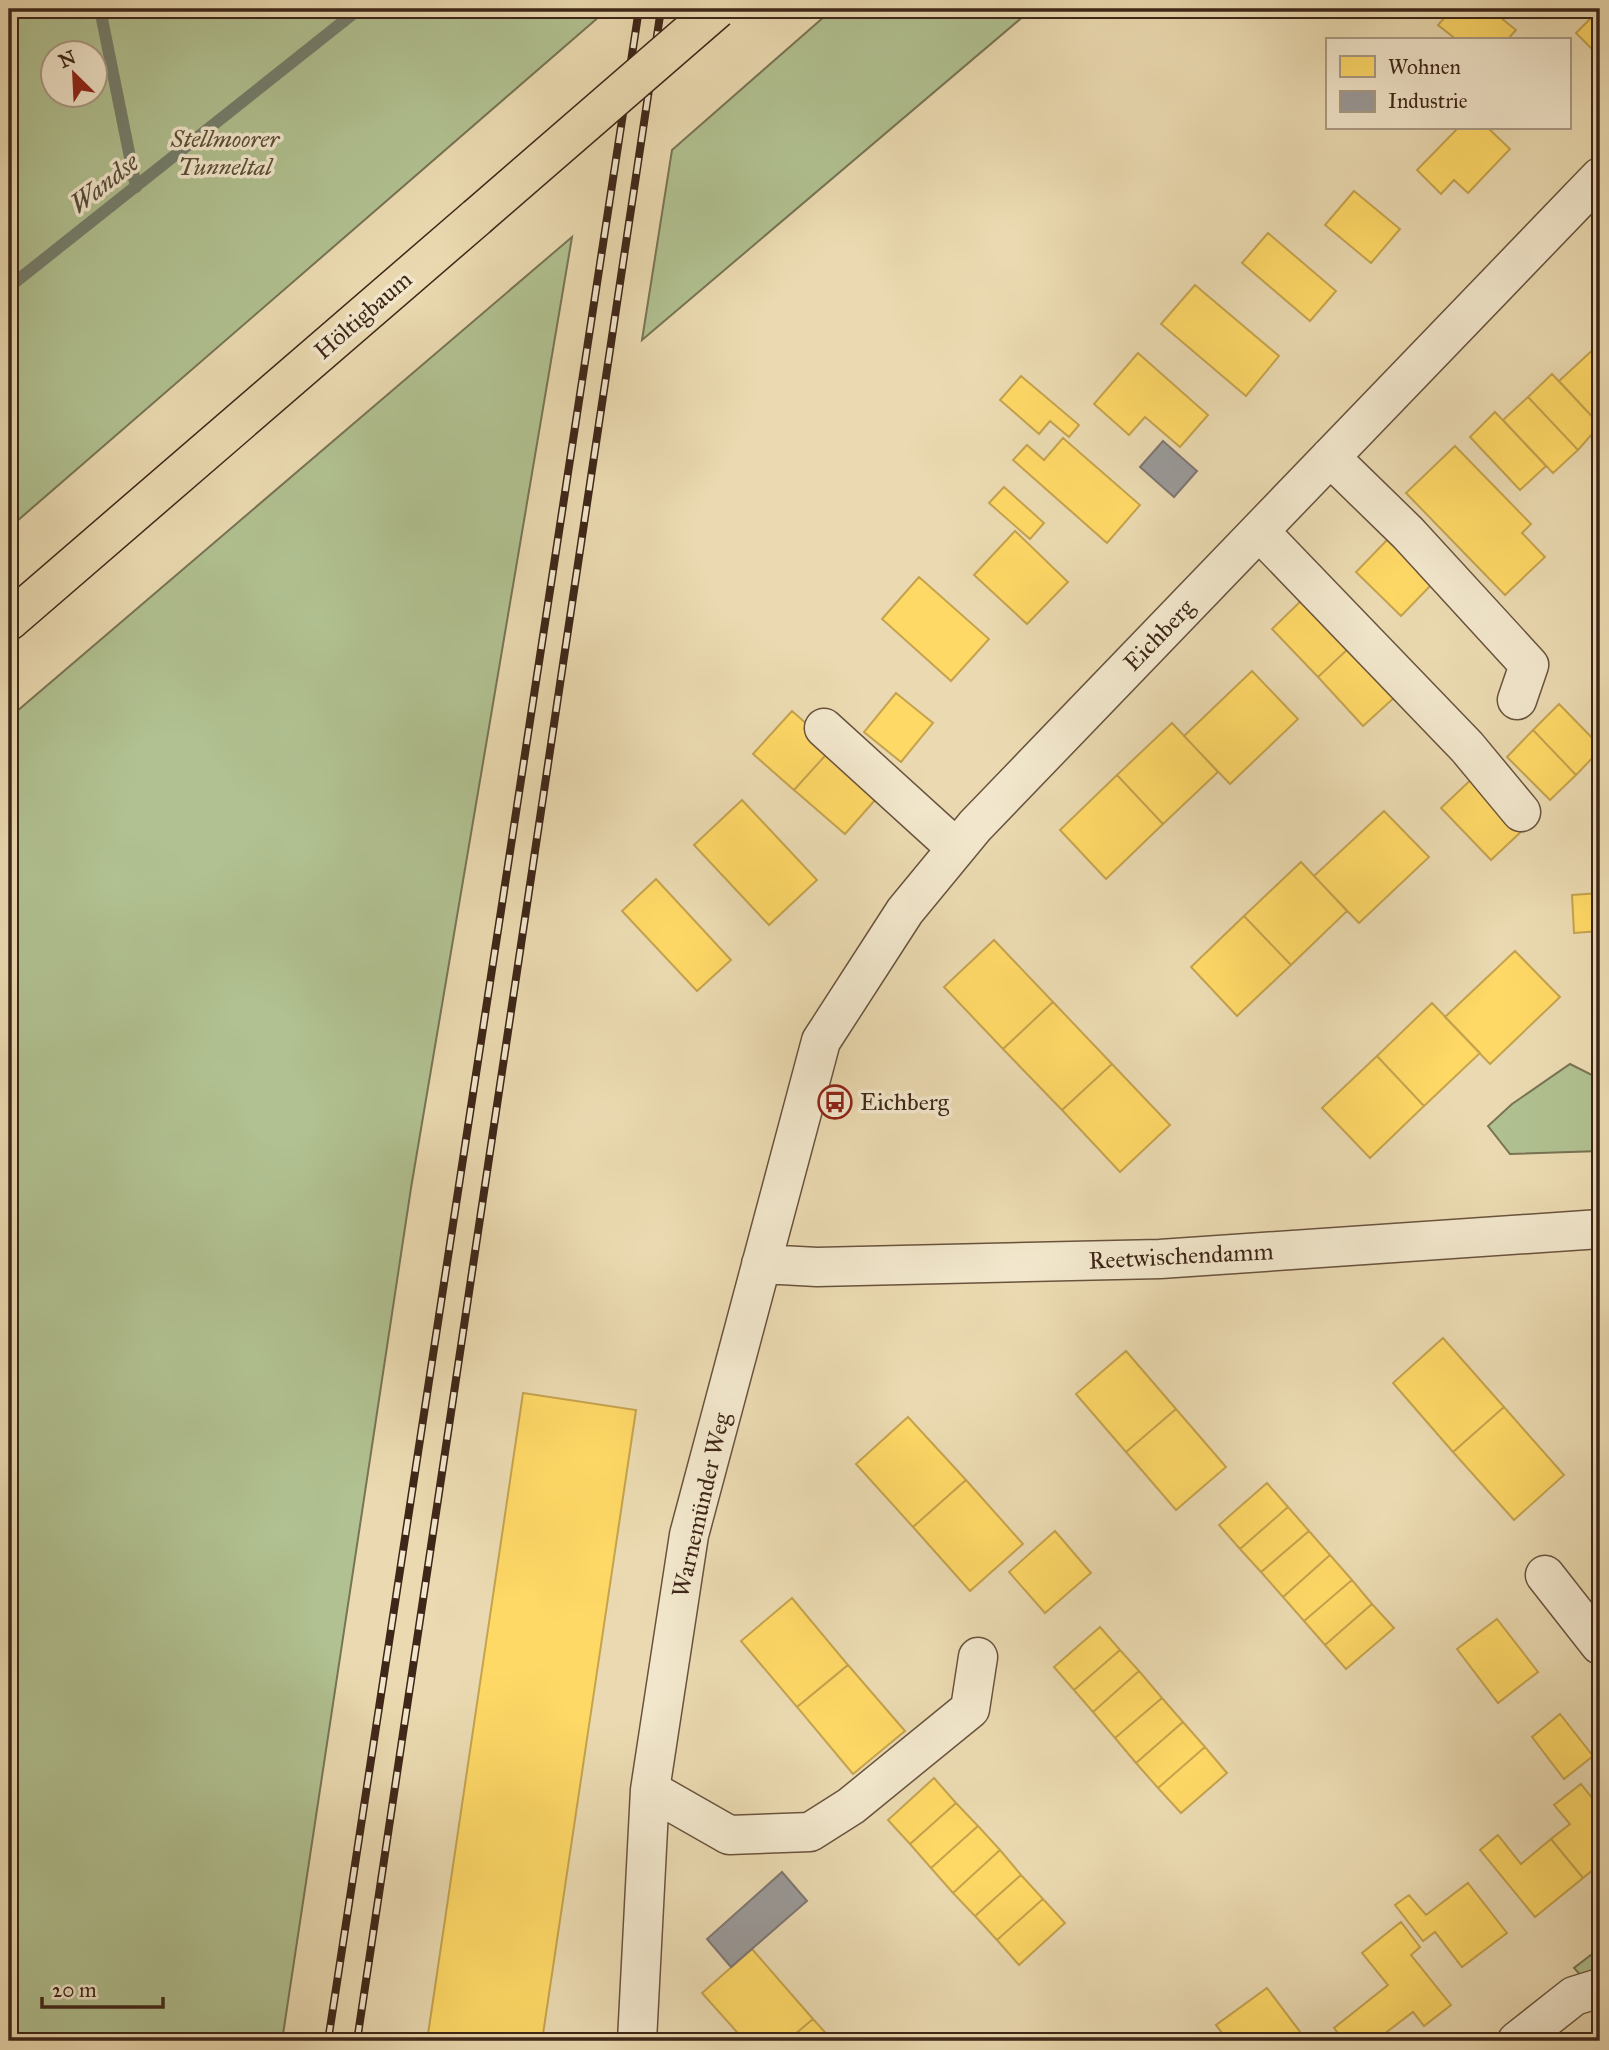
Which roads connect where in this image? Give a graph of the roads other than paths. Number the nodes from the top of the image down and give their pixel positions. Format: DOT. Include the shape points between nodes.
graph roads {
  1 [pos="717,9"];
  2 [pos="1600,177"];
  3 [pos="1330,457"];
  4 [pos="1259,531"];
  5 [pos="9,621"];
  6 [pos="1517,700"];
  7 [pos="824,728"];
  8 [pos="1521,812"];
  9 [pos="956,848"];
  10 [pos="1600,1229"];
  11 [pos="761,1264"];
  12 [pos="1545,1575"];
  13 [pos="1600,1645"];
  14 [pos="978,1657"];
  15 [pos="650,1790"];
  16 [pos="1600,1988"];
  17 [pos="637,2041"];
  18 [pos="1517,2041"];
  1 -- 5 [label="main road, Höltigbaum, bridge"];
  2 -- 3 [label="street, Eichberg"];
  3 -- 4 [label="street, Eichberg"];
  3 -- 6 [label="street" via="1408,533 1529,665"];
  4 -- 8 [label="street" via="1467,747"];
  4 -- 9 [label="street, Eichberg"];
  7 -- 9 [label="street"];
  9 -- 11 [label="street, Eichberg" via="905,911 821,1041"];
  10 -- 11 [label="street, Reetwischendamm" via="1160,1259 817,1267"];
  11 -- 15 [label="street, Warnemünder Weg" via="689,1535"];
  12 -- 13 [label="street"];
  14 -- 15 [label="street" via="970,1709 850,1806 810,1832 729,1835"];
  15 -- 17 [label="street, Warnemünder Weg"];
  16 -- 18 [label="street" via="1574,1996"];
}
